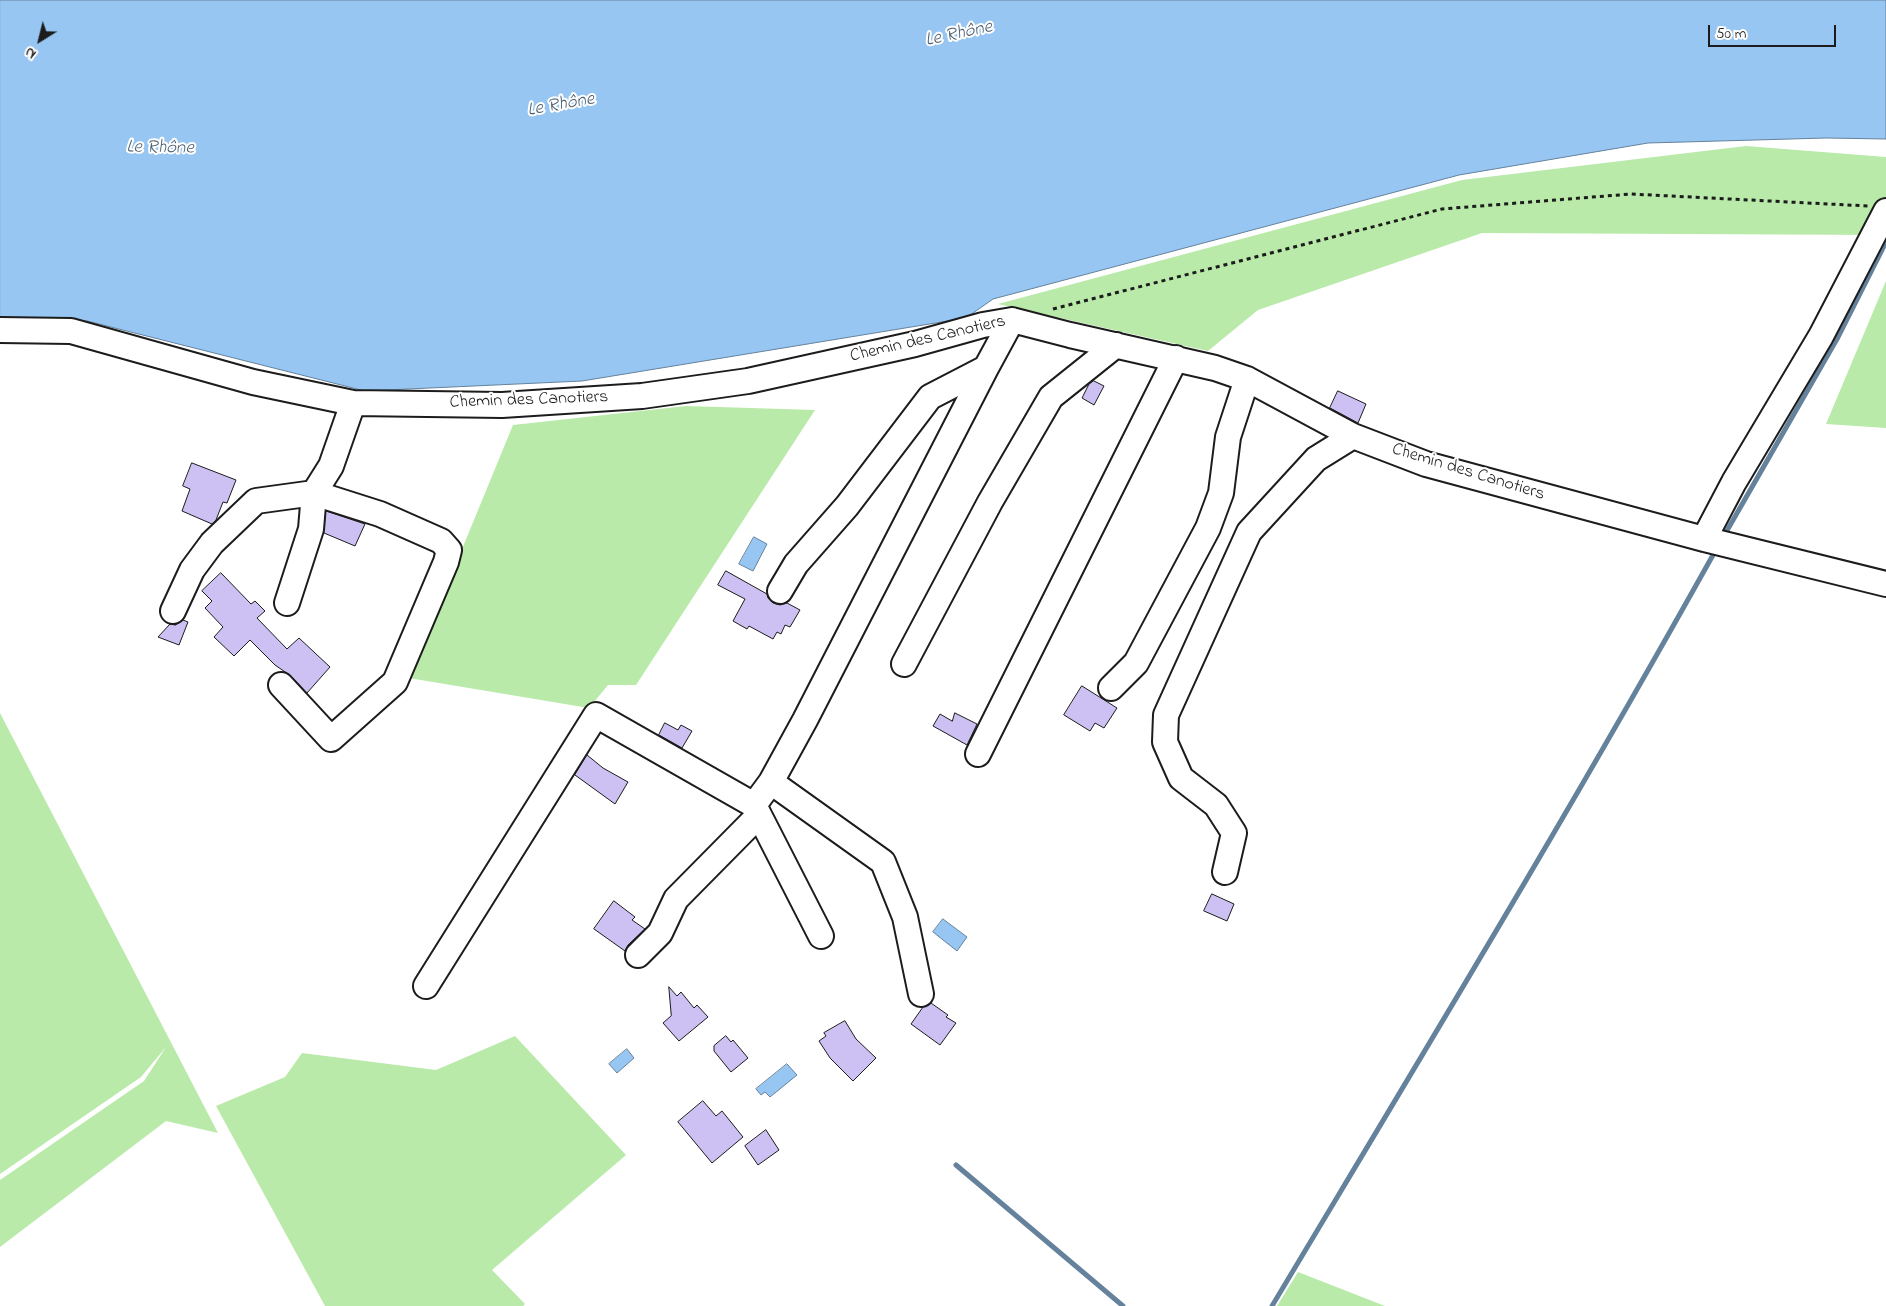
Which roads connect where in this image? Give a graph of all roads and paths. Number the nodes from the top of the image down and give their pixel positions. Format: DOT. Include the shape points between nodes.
graph roads {
  1 [pos="1881,209"];
  2 [pos="1050,310"];
  3 [pos="1012,320"];
  4 [pos="0,330"];
  5 [pos="1116,345"];
  6 [pos="1176,358"];
  7 [pos="986,368"];
  8 [pos="1247,379"];
  9 [pos="353,403"];
  10 [pos="1353,436"];
  11 [pos="314,493"];
  12 [pos="1704,539"];
  13 [pos="1886,584"];
  14 [pos="780,591"];
  15 [pos="287,603"];
  16 [pos="172,611"];
  17 [pos="904,664"];
  18 [pos="281,685"];
  19 [pos="1111,688"];
  20 [pos="978,754"];
  21 [pos="771,782"];
  22 [pos="756,810"];
  23 [pos="1226,872"];
  24 [pos="821,936"];
  25 [pos="638,955"];
  26 [pos="426,986"];
  27 [pos="921,994"];
  1 -- 2 [label="path" via="1631,194 1442,209"];
  1 -- 12 [label="street" via="1821,336"];
  3 -- 5 [label="street, Chemin des Canotiers"];
  3 -- 7 [label="street"];
  3 -- 9 [label="street, Chemin des Canotiers" via="748,381 642,396 502,405"];
  4 -- 9 [label="street, Chemin des Canotiers" via="70,331 253,382"];
  5 -- 6 [label="street, Chemin des Canotiers"];
  5 -- 17 [label="street" via="1051,397 990,502"];
  6 -- 8 [label="street, Chemin des Canotiers"];
  6 -- 20 [label="street"];
  7 -- 14 [label="street" via="930,397 847,506 796,564"];
  7 -- 21 [label="street"];
  8 -- 10 [label="street, Chemin des Canotiers"];
  8 -- 19 [label="street" via="1228,437 1221,493 1208,528 1136,663"];
  9 -- 11 [label="street" via="331,466"];
  10 -- 12 [label="street, Chemin des Canotiers" via="1426,464"];
  10 -- 23 [label="street" via="1316,459 1249,532 1166,715 1164,742 1181,778 1216,805 1234,832"];
  11 -- 15 [label="street" via="311,529"];
  11 -- 16 [label="street" via="256,501 212,543 192,570"];
  11 -- 18 [label="street" via="380,514 441,541 449,550 395,682 332,739"];
  12 -- 13 [label="street, Chemin des Canotiers"];
  21 -- 22 [label="street"];
  21 -- 27 [label="street" via="883,862 905,917"];
  22 -- 24 [label="street"];
  22 -- 25 [label="street" via="676,899 660,934"];
  22 -- 26 [label="street" via="596,715"];
}
